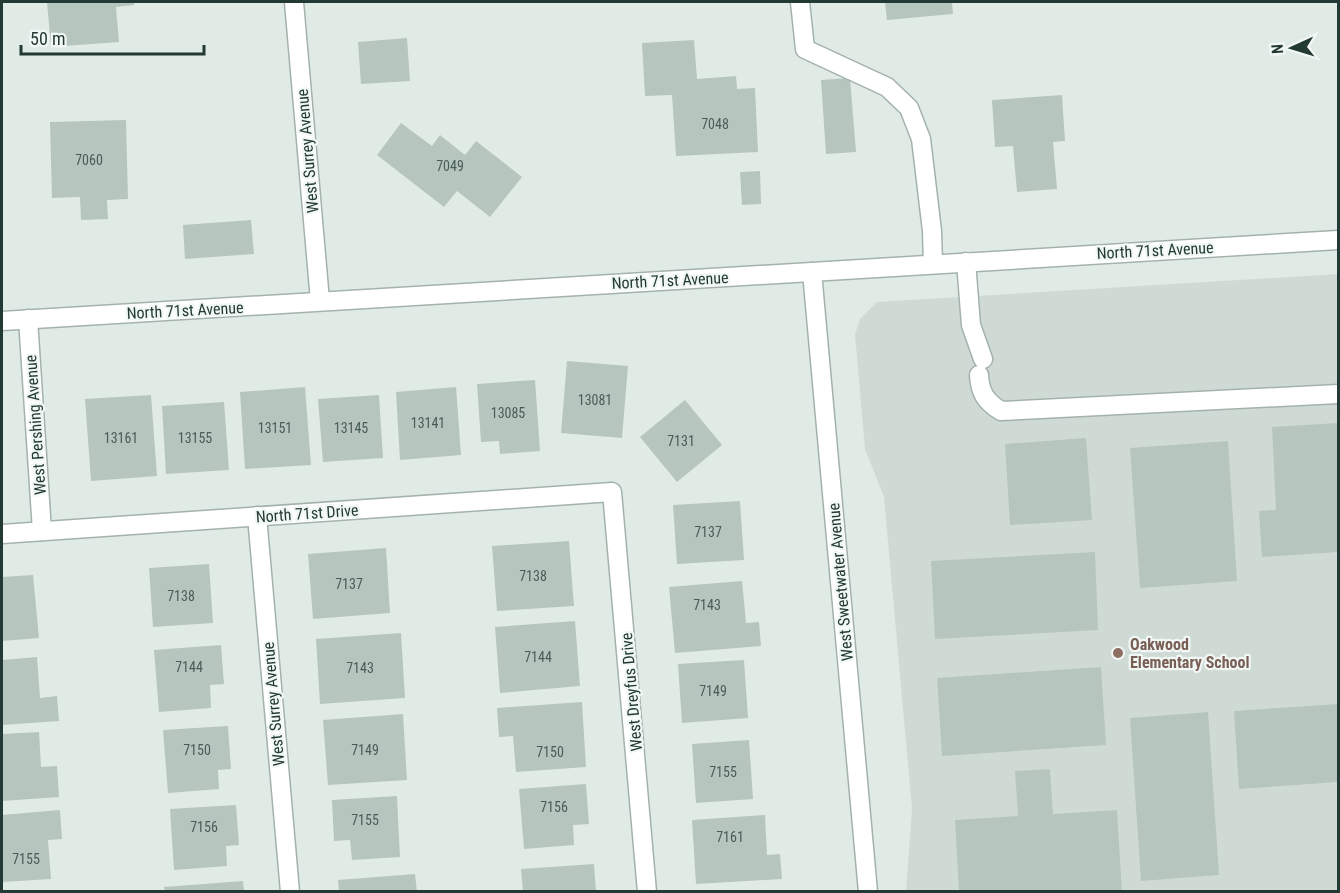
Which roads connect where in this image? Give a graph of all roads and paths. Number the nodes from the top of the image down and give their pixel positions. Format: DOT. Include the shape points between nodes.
graph roads {
  1 [pos="294,2"];
  2 [pos="800,2"];
  3 [pos="1338,240"];
  4 [pos="966,262"];
  5 [pos="933,264"];
  6 [pos="812,272"];
  7 [pos="320,302"];
  8 [pos="28,319"];
  9 [pos="2,321"];
  10 [pos="1338,394"];
  11 [pos="612,492"];
  12 [pos="257,516"];
  13 [pos="42,531"];
  14 [pos="2,534"];
  15 [pos="290,891"];
  16 [pos="647,891"];
  17 [pos="868,891"];
  1 -- 7 [label="street, West Surrey Avenue"];
  2 -- 5 [label="street" via="805,49 887,87 909,108 921,139"];
  3 -- 4 [label="street, North 71st Avenue"];
  4 -- 5 [label="street, North 71st Avenue"];
  4 -- 10 [label="street" via="971,325 981,367 980,390 989,404 1001,411"];
  5 -- 6 [label="street, North 71st Avenue"];
  6 -- 7 [label="street, North 71st Avenue"];
  6 -- 17 [label="street, West Sweetwater Avenue"];
  7 -- 8 [label="street, North 71st Avenue"];
  8 -- 9 [label="street, North 71st Avenue"];
  8 -- 13 [label="street, West Pershing Avenue"];
  11 -- 12 [label="street, North 71st Drive"];
  11 -- 16 [label="street, West Dreyfus Drive"];
  12 -- 13 [label="street, North 71st Drive"];
  12 -- 15 [label="street, West Surrey Avenue"];
  13 -- 14 [label="street, North 71st Drive"];
}
